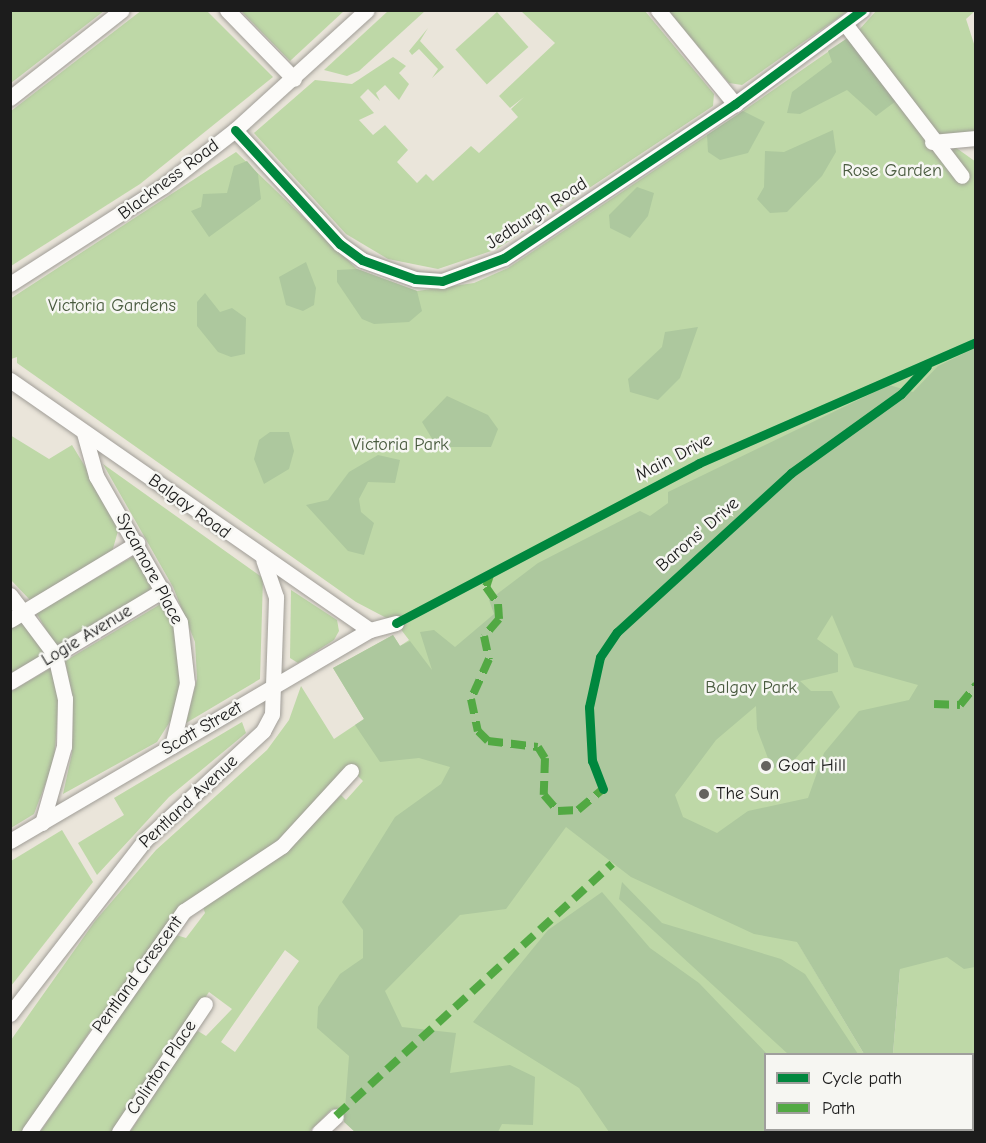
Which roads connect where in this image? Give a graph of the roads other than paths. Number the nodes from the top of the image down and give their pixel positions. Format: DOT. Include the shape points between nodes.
graph roads {
  1 [pos="122,10"];
  2 [pos="227,10"];
  3 [pos="367,10"];
  4 [pos="658,10"];
  5 [pos="862,10"];
  6 [pos="846,25"];
  7 [pos="294,79"];
  8 [pos="10,98"];
  9 [pos="735,104"];
  10 [pos="235,130"];
  11 [pos="975,138"];
  12 [pos="932,142"];
  13 [pos="962,176"];
  14 [pos="10,284"];
  15 [pos="10,380"];
  16 [pos="84,433"];
  17 [pos="137,543"];
  18 [pos="263,560"];
  19 [pos="163,590"];
  20 [pos="10,595"];
  21 [pos="26,611"];
  22 [pos="10,620"];
  23 [pos="396,623"];
  24 [pos="369,630"];
  25 [pos="55,656"];
  26 [pos="10,682"];
  27 [pos="274,688"];
  28 [pos="172,746"];
  29 [pos="351,771"];
  30 [pos="42,823"];
  31 [pos="10,841"];
  32 [pos="205,1004"];
  33 [pos="10,1014"];
  34 [pos="336,1116"];
  35 [pos="29,1132"];
  36 [pos="119,1132"];
  37 [pos="319,1132"];
  1 -- 8 [label="street"];
  2 -- 7 [label="street"];
  3 -- 7 [label="street, Blackness Road"];
  4 -- 9 [label="street"];
  5 -- 6 [label="street, Jedburgh Road"];
  6 -- 9 [label="street, Jedburgh Road"];
  6 -- 12 [label="street"];
  7 -- 10 [label="street, Blackness Road"];
  9 -- 10 [label="street, Jedburgh Road" via="504,258 442,281 415,279 362,260 340,244"];
  10 -- 14 [label="street, Blackness Road" via="122,215"];
  11 -- 12 [label="street"];
  12 -- 13 [label="street"];
  15 -- 16 [label="street, Balgay Road"];
  16 -- 17 [label="street, Sycamore Place" via="96,476"];
  16 -- 18 [label="street, Balgay Road"];
  17 -- 19 [label="street, Sycamore Place"];
  17 -- 21 [label="street"];
  18 -- 24 [label="street, Balgay Road"];
  18 -- 27 [label="street, Pentland Avenue" via="276,597"];
  19 -- 25 [label="street, Logie Avenue"];
  19 -- 28 [label="street, Sycamore Place" via="186,648 187,683"];
  20 -- 21 [label="street"];
  21 -- 22 [label="street"];
  21 -- 25 [label="street"];
  23 -- 24 [label="street, Scott Street"];
  24 -- 27 [label="street, Scott Street"];
  25 -- 26 [label="street, Logie Avenue"];
  25 -- 30 [label="street" via="65,699 64,746"];
  27 -- 28 [label="street, Scott Street"];
  27 -- 33 [label="street, Pentland Avenue" via="272,714 263,731 145,840"];
  28 -- 30 [label="street, Scott Street"];
  29 -- 35 [label="street, Pentland Crescent" via="282,846 184,912"];
  30 -- 31 [label="street, Scott Street"];
  32 -- 36 [label="street, Colinton Place"];
  34 -- 37 [label="street"];
}
